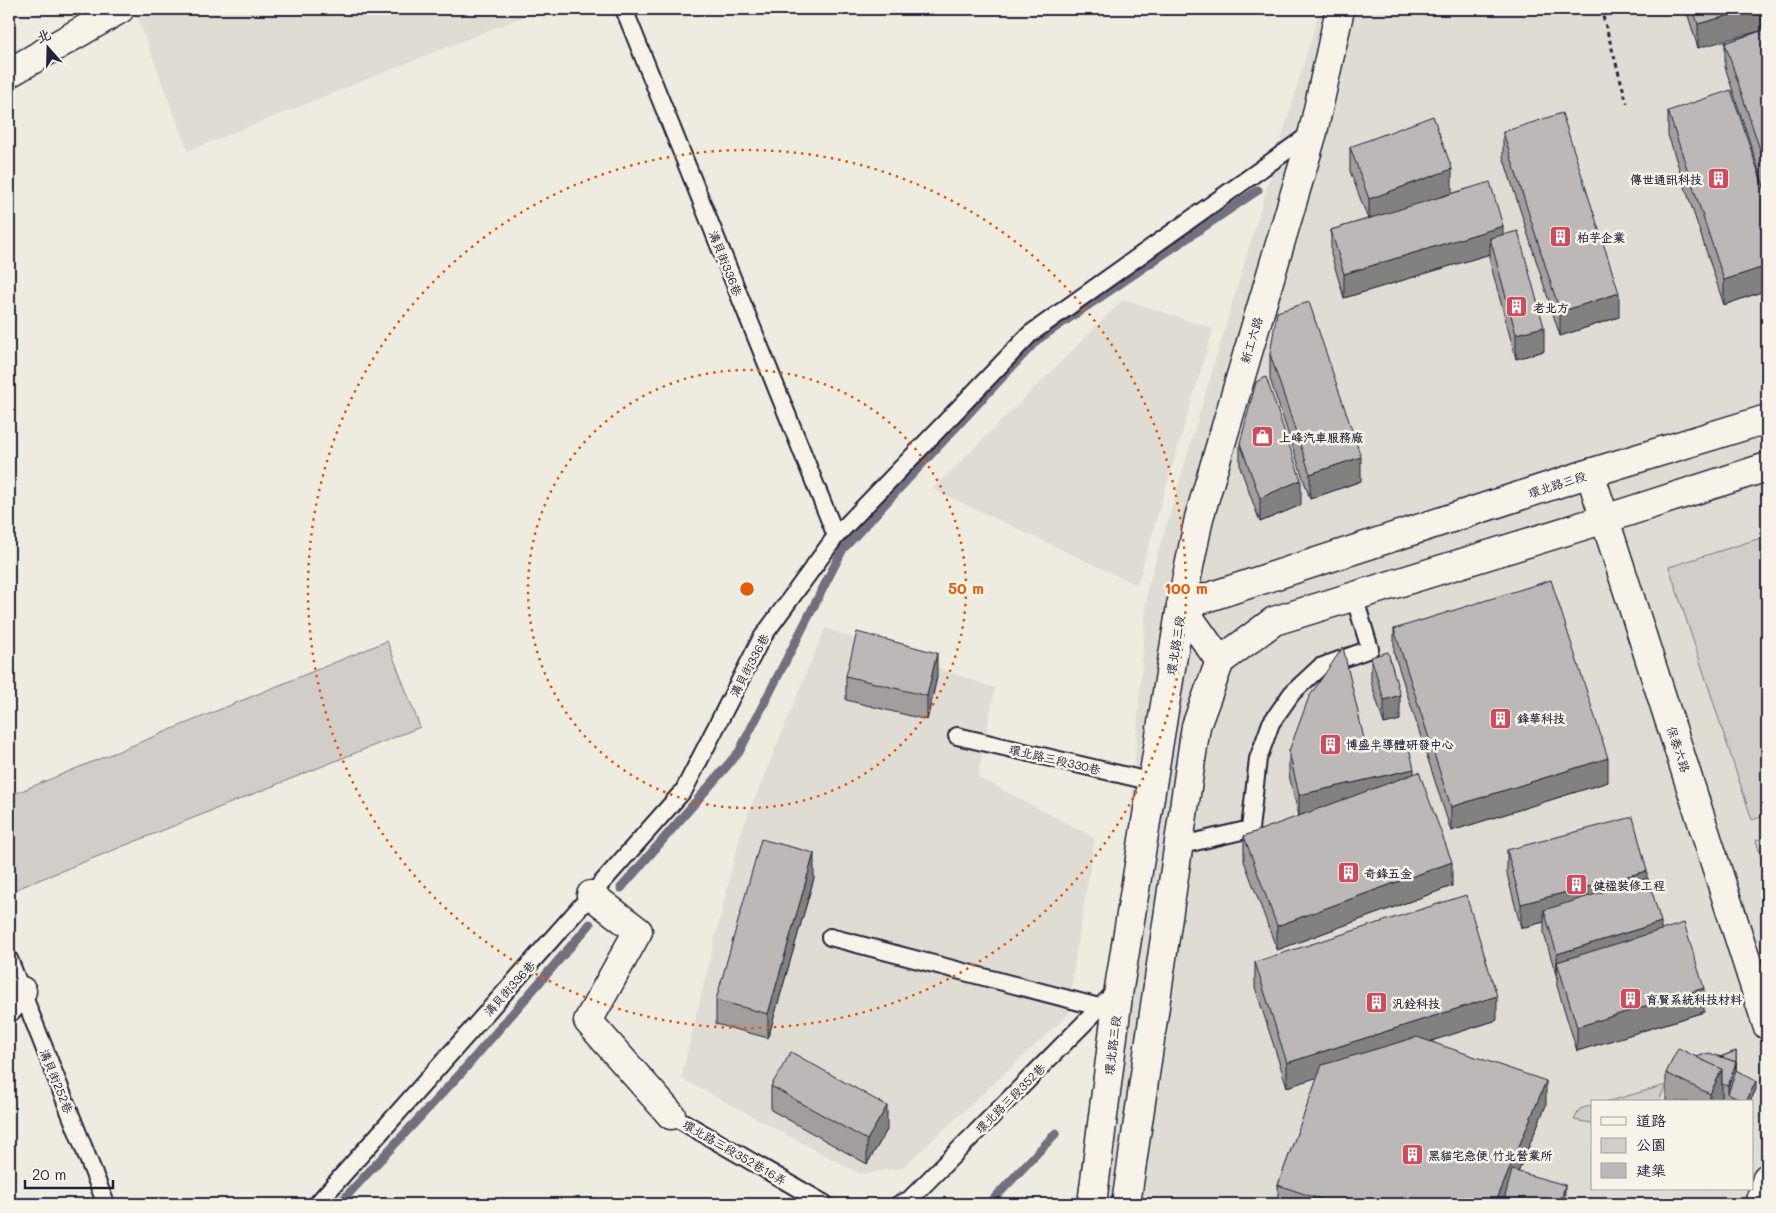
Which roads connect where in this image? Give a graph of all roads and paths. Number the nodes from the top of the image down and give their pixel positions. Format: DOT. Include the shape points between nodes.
graph roads {
  1 [pos="120,9"];
  2 [pos="624,9"];
  3 [pos="1340,9"];
  4 [pos="1601,9"];
  5 [pos="9,73"];
  6 [pos="1627,102"];
  7 [pos="1313,132"];
  8 [pos="1767,419"];
  9 [pos="1767,467"];
  10 [pos="1590,474"];
  11 [pos="1605,519"];
  12 [pos="836,536"];
  13 [pos="1354,596"];
  14 [pos="1181,606"];
  15 [pos="1220,661"];
  16 [pos="957,736"];
  17 [pos="1153,782"];
  18 [pos="1178,846"];
  19 [pos="591,895"];
  20 [pos="830,937"];
  21 [pos="9,958"];
  22 [pos="1119,988"];
  23 [pos="15,999"];
  24 [pos="1100,1007"];
  25 [pos="1767,1024"];
  26 [pos="671,1115"];
  27 [pos="1767,1178"];
  28 [pos="106,1204"];
  29 [pos="317,1204"];
  30 [pos="824,1204"];
  31 [pos="830,1204"];
  32 [pos="899,1204"];
  33 [pos="1092,1204"];
  34 [pos="1126,1204"];
  35 [pos="1759,1204"];
  1 -- 5 [label="street"];
  2 -- 12 [label="lane, 溝貝街336巷"];
  3 -- 7 [label="street, 新工六路"];
  4 -- 6 [label="path"];
  7 -- 12 [label="lane" via="1030,334"];
  7 -- 14 [label="street, 新工六路" via="1198,518"];
  8 -- 10 [label="street, 環北路三段"];
  9 -- 11 [label="street"];
  10 -- 11 [label="street, 保泰六路"];
  10 -- 14 [label="street, 環北路三段"];
  11 -- 13 [label="street"];
  11 -- 25 [label="street, 保泰六路"];
  12 -- 19 [label="lane, 溝貝街336巷" via="761,638 684,790"];
  13 -- 15 [label="street" via="1274,621"];
  13 -- 18 [label="lane" via="1370,649 1320,667 1292,693 1271,723 1258,759 1250,829"];
  14 -- 15 [label="street"];
  14 -- 17 [label="street, 環北路三段"];
  15 -- 18 [label="street" via="1196,726"];
  16 -- 17 [label="lane, 環北路三段330巷"];
  17 -- 22 [label="street, 環北路三段"];
  18 -- 34 [label="street"];
  19 -- 26 [label="street" via="638,931 588,1021"];
  19 -- 29 [label="lane, 溝貝街336巷"];
  20 -- 24 [label="lane"];
  21 -- 23 [label="lane, 溝貝街252巷"];
  22 -- 24 [label="lane, 環北路三段352巷"];
  22 -- 33 [label="street, 環北路三段"];
  23 -- 28 [label="lane, 溝貝街252巷"];
  24 -- 32 [label="lane, 環北路三段352巷" via="909,1200"];
  26 -- 30 [label="lane, 環北路三段352巷16弄"];
  27 -- 35 [label="street"];
  30 -- 31 [label="lane"];
}
